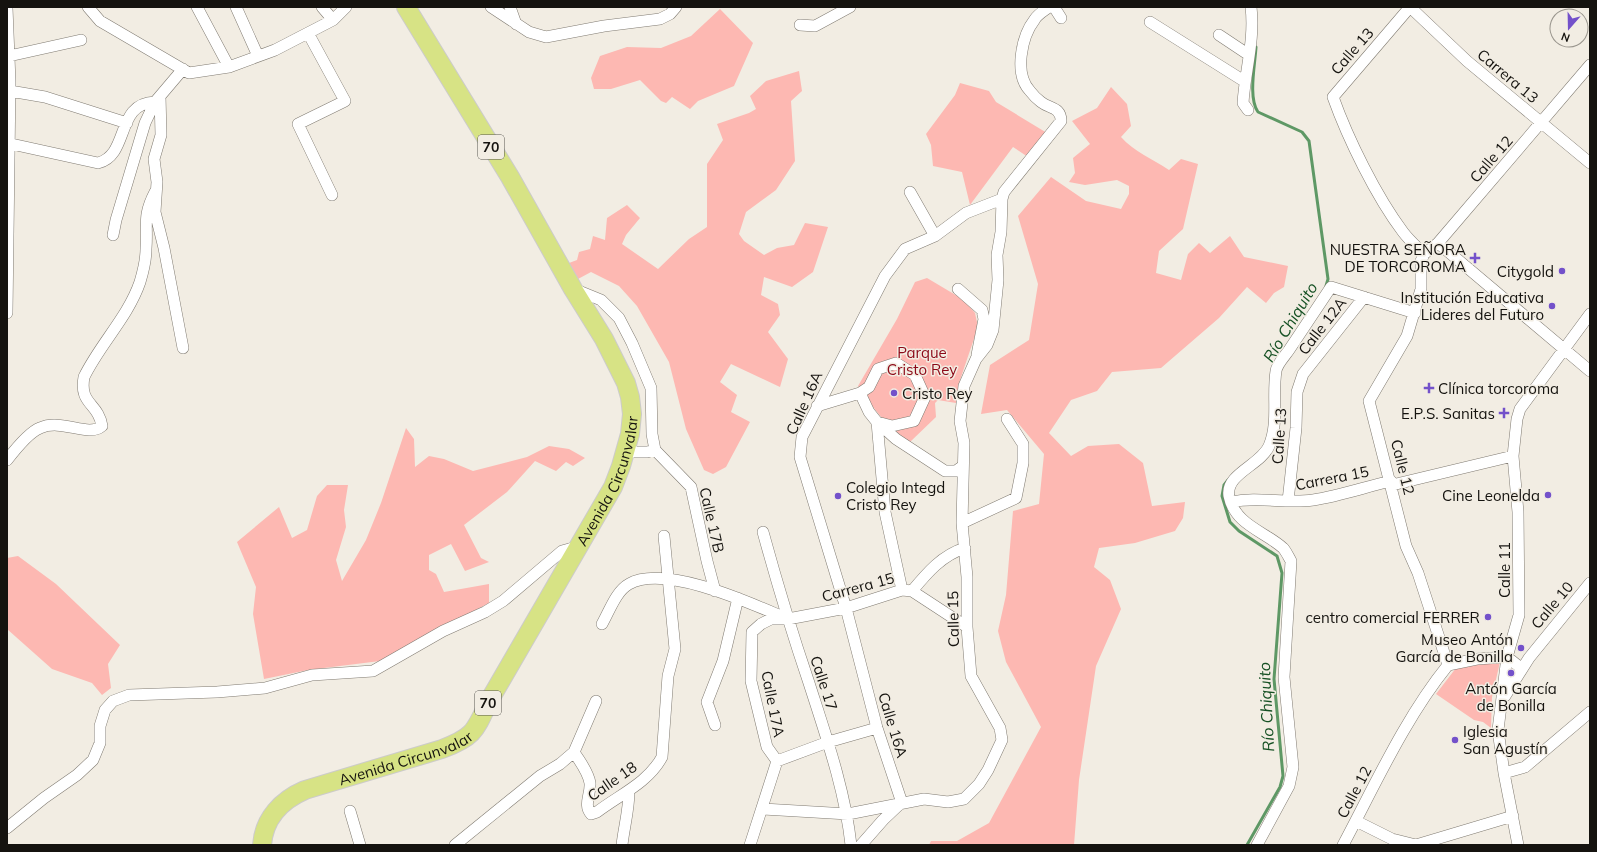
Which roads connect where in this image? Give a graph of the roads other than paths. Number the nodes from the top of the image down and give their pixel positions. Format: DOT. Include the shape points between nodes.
graph roads {
  1 [pos="88,7"];
  2 [pos="197,7"];
  3 [pos="322,7"];
  4 [pos="346,7"];
  5 [pos="406,7"];
  6 [pos="492,7"];
  7 [pos="510,7"];
  8 [pos="850,7"];
  9 [pos="1049,7"];
  10 [pos="1054,7"];
  11 [pos="1251,7"];
  12 [pos="1410,7"];
  13 [pos="8,8"];
  14 [pos="240,8"];
  15 [pos="673,10"];
  16 [pos="1061,18"];
  17 [pos="333,20"];
  18 [pos="1150,22"];
  19 [pos="516,24"];
  20 [pos="800,25"];
  21 [pos="308,33"];
  22 [pos="1219,35"];
  23 [pos="81,40"];
  24 [pos="8,43"];
  25 [pos="1249,55"];
  26 [pos="9,56"];
  27 [pos="258,56"];
  28 [pos="1590,65"];
  29 [pos="229,67"];
  30 [pos="186,71"];
  31 [pos="1244,81"];
  32 [pos="9,85"];
  33 [pos="158,99"];
  34 [pos="1248,110"];
  35 [pos="127,123"];
  36 [pos="1541,123"];
  37 [pos="8,143"];
  38 [pos="1590,163"];
  39 [pos="155,192"];
  40 [pos="910,192"];
  41 [pos="332,195"];
  42 [pos="1002,199"];
  43 [pos="8,202"];
  44 [pos="113,235"];
  45 [pos="935,236"];
  46 [pos="1438,243"];
  47 [pos="1424,254"];
  48 [pos="573,289"];
  49 [pos="958,289"];
  50 [pos="1364,297"];
  51 [pos="7,311"];
  52 [pos="1415,313"];
  53 [pos="1590,314"];
  54 [pos="183,348"];
  55 [pos="1563,349"];
  56 [pos="976,359"];
  57 [pos="1590,371"];
  58 [pos="1303,374"];
  59 [pos="860,393"];
  60 [pos="818,406"];
  61 [pos="1007,419"];
  62 [pos="877,422"];
  63 [pos="655,450"];
  64 [pos="625,452"];
  65 [pos="1514,456"];
  66 [pos="7,460"];
  67 [pos="963,466"];
  68 [pos="1391,483"];
  69 [pos="1288,501"];
  70 [pos="1231,502"];
  71 [pos="962,523"];
  72 [pos="763,532"];
  73 [pos="664,536"];
  74 [pos="580,546"];
  75 [pos="965,548"];
  76 [pos="669,578"];
  77 [pos="1589,587"];
  78 [pos="907,590"];
  79 [pos="715,591"];
  80 [pos="738,598"];
  81 [pos="846,608"];
  82 [pos="788,619"];
  83 [pos="602,624"];
  84 [pos="967,627"];
  85 [pos="752,632"];
  86 [pos="1507,657"];
  87 [pos="1448,665"];
  88 [pos="1521,668"];
  89 [pos="596,701"];
  90 [pos="1500,708"];
  91 [pos="1590,712"];
  92 [pos="715,725"];
  93 [pos="877,728"];
  94 [pos="828,742"];
  95 [pos="574,752"];
  96 [pos="777,761"];
  97 [pos="1504,773"];
  98 [pos="630,791"];
  99 [pos="902,803"];
  100 [pos="763,809"];
  101 [pos="350,811"];
  102 [pos="848,814"];
  103 [pos="1513,816"];
  104 [pos="1356,821"];
  105 [pos="7,828"];
  106 [pos="262,845"];
  107 [pos="360,845"];
  108 [pos="455,845"];
  109 [pos="622,845"];
  110 [pos="750,845"];
  111 [pos="851,845"];
  112 [pos="861,845"];
  113 [pos="1257,845"];
  114 [pos="1344,845"];
  115 [pos="1518,845"];
  1 -- 30 [label="street" via="100,20"];
  2 -- 29 [label="street"];
  3 -- 17 [label="street"];
  4 -- 17 [label="street"];
  5 -- 48 [label="main road, Avenida Circunvalar / 70" via="510,177"];
  6 -- 19 [label="street"];
  7 -- 19 [label="street"];
  8 -- 20 [label="street" via="815,26"];
  9 -- 42 [label="street" via="1035,19 1024,42 1020,66 1023,83 1042,103 1056,108 1061,115 1061,121 1004,192"];
  10 -- 16 [label="street"];
  11 -- 25 [label="street" via="1252,43"];
  12 -- 36 [label="street, Carrera 13" via="1467,61"];
  12 -- 47 [label="street, Calle 13" via="1333,97 1347,132 1381,197 1403,232"];
  13 -- 24 [label="street"];
  14 -- 27 [label="street"];
  15 -- 19 [label="street" via="660,19 546,37 529,32"];
  17 -- 21 [label="street"];
  18 -- 31 [label="street"];
  21 -- 27 [label="street" via="276,50"];
  21 -- 41 [label="street" via="345,101 298,124"];
  22 -- 25 [label="street"];
  23 -- 26 [label="street"];
  24 -- 26 [label="street"];
  25 -- 31 [label="street"];
  26 -- 32 [label="street"];
  27 -- 29 [label="street"];
  28 -- 36 [label="street, Calle 12"];
  29 -- 30 [label="street"];
  30 -- 33 [label="street"];
  31 -- 34 [label="street" via="1243,103"];
  32 -- 35 [label="street"];
  32 -- 37 [label="street"];
  33 -- 35 [label="street" via="138,105"];
  33 -- 39 [label="street" via="161,135 154,159 157,182"];
  33 -- 44 [label="street" via="140,138"];
  35 -- 37 [label="street" via="113,155 107,161 98,163"];
  36 -- 38 [label="street, Carrera 13"];
  36 -- 46 [label="street, Calle 12"];
  37 -- 43 [label="street"];
  39 -- 54 [label="street" via="158,229"];
  39 -- 66 [label="street" via="146,215 146,248 140,281 124,314 84,377 84,396 101,420 102,426 97,430 53,424 38,428"];
  40 -- 45 [label="street"];
  42 -- 45 [label="street, Calle 16A" via="966,213"];
  42 -- 56 [label="street" via="993,330 987,345"];
  43 -- 51 [label="street"];
  45 -- 60 [label="street, Calle 16A" via="905,249 885,276"];
  46 -- 47 [label="street, Calle 12"];
  46 -- 55 [label="street"];
  47 -- 52 [label="street, Calle 12" via="1421,261 1421,289"];
  48 -- 63 [label="street" via="601,300 619,318 632,343 651,388"];
  48 -- 64 [label="main road, Avenida Circunvalar / 70" via="604,339 626,383 632,414"];
  49 -- 56 [label="street" via="982,310 984,318"];
  50 -- 52 [label="street"];
  50 -- 58 [label="street, Calle 12A"];
  50 -- 70 [label="street" via="1331,287 1276,369 1274,432 1261,458 1234,479 1229,495"];
  52 -- 68 [label="street, Calle 12" via="1407,336 1369,401"];
  53 -- 55 [label="street, Calle 11"];
  55 -- 57 [label="street"];
  55 -- 65 [label="street, Calle 11" via="1520,409"];
  56 -- 67 [label="street, Calle 15" via="964,386 960,421 964,443"];
  58 -- 69 [label="street, Calle 13" via="1297,392"];
  59 -- 60 [label="street"];
  59 -- 62 [label="street"];
  59 -- 62 [label="street" via="869,387 878,369 896,363 916,374 925,397 914,421 892,426"];
  60 -- 81 [label="street, Calle 16A" via="802,438 800,457"];
  61 -- 71 [label="street" via="1023,444 1023,463 1016,498"];
  62 -- 67 [label="street" via="944,471 956,472"];
  62 -- 78 [label="street" via="885,512"];
  63 -- 64 [label="street"];
  63 -- 79 [label="street, Calle 17B" via="691,487 706,561"];
  64 -- 74 [label="main road, Avenida Circunvalar / 70" via="613,487"];
  65 -- 68 [label="street, Carrera 15"];
  65 -- 86 [label="street, Calle 11" via="1518,512 1519,615"];
  67 -- 71 [label="street, Calle 15"];
  68 -- 69 [label="street, Carrera 15" via="1314,500"];
  68 -- 87 [label="street, Calle 12" via="1406,546 1418,573"];
  69 -- 70 [label="street, Carrera 15" via="1248,498"];
  70 -- 113 [label="street" via="1242,520 1284,549 1291,560 1284,677 1292,777"];
  71 -- 75 [label="street, Calle 15"];
  72 -- 82 [label="street, Calle 17"];
  73 -- 76 [label="street, Calle 18"];
  74 -- 105 [label="street" via="562,551 485,612 443,631 373,671 312,675 265,688 128,695 113,701 105,710 100,726 100,743 93,760"];
  74 -- 106 [label="main road, Avenida Circunvalar / 70" via="489,701 477,728 461,742 442,749 313,787 294,795 276,810 267,827"];
  75 -- 78 [label="street" via="952,552"];
  75 -- 84 [label="street, Calle 15"];
  76 -- 79 [label="street"];
  76 -- 83 [label="street" via="642,579 628,584 620,592"];
  76 -- 98 [label="street, Calle 18" via="675,648 668,676 662,757 656,768"];
  77 -- 88 [label="street, Calle 10"];
  78 -- 81 [label="street, Carrera 15"];
  78 -- 84 [label="street, Carrera 15"];
  79 -- 80 [label="street"];
  80 -- 82 [label="street"];
  80 -- 92 [label="street" via="723,661 707,702"];
  81 -- 82 [label="street, Carrera 15"];
  81 -- 93 [label="street, Calle 16A"];
  82 -- 85 [label="street, Carrera 15" via="771,619"];
  82 -- 94 [label="street, Calle 17"];
  84 -- 99 [label="street, Calle 15" via="971,676 1000,728 1002,740 979,784 964,799 948,802 924,799"];
  85 -- 96 [label="street, Calle 17A" via="751,681 767,747"];
  86 -- 87 [label="street" via="1477,658"];
  86 -- 88 [label="street"];
  86 -- 90 [label="street, Calle 11"];
  87 -- 104 [label="street, Calle 12" via="1430,686"];
  88 -- 90 [label="street, Calle 10"];
  89 -- 95 [label="street"];
  90 -- 97 [label="street, Calle 11" via="1498,730"];
  91 -- 97 [label="street" via="1525,767"];
  93 -- 94 [label="street"];
  93 -- 99 [label="street, Calle 16A"];
  94 -- 96 [label="street"];
  94 -- 102 [label="street, Calle 17"];
  95 -- 98 [label="street, Calle 18" via="586,770 590,784 587,806 591,814"];
  95 -- 108 [label="street" via="540,776"];
  96 -- 100 [label="street"];
  97 -- 103 [label="street, Calle 11"];
  98 -- 109 [label="street"];
  99 -- 102 [label="street, Calle 15"];
  99 -- 112 [label="street"];
  100 -- 102 [label="street, Calle 15"];
  100 -- 110 [label="street"];
  101 -- 107 [label="street"];
  102 -- 111 [label="street, Calle 17"];
  103 -- 104 [label="street" via="1416,845 1392,839"];
  103 -- 115 [label="street, Calle 11"];
  104 -- 114 [label="street, Calle 12"];
}
